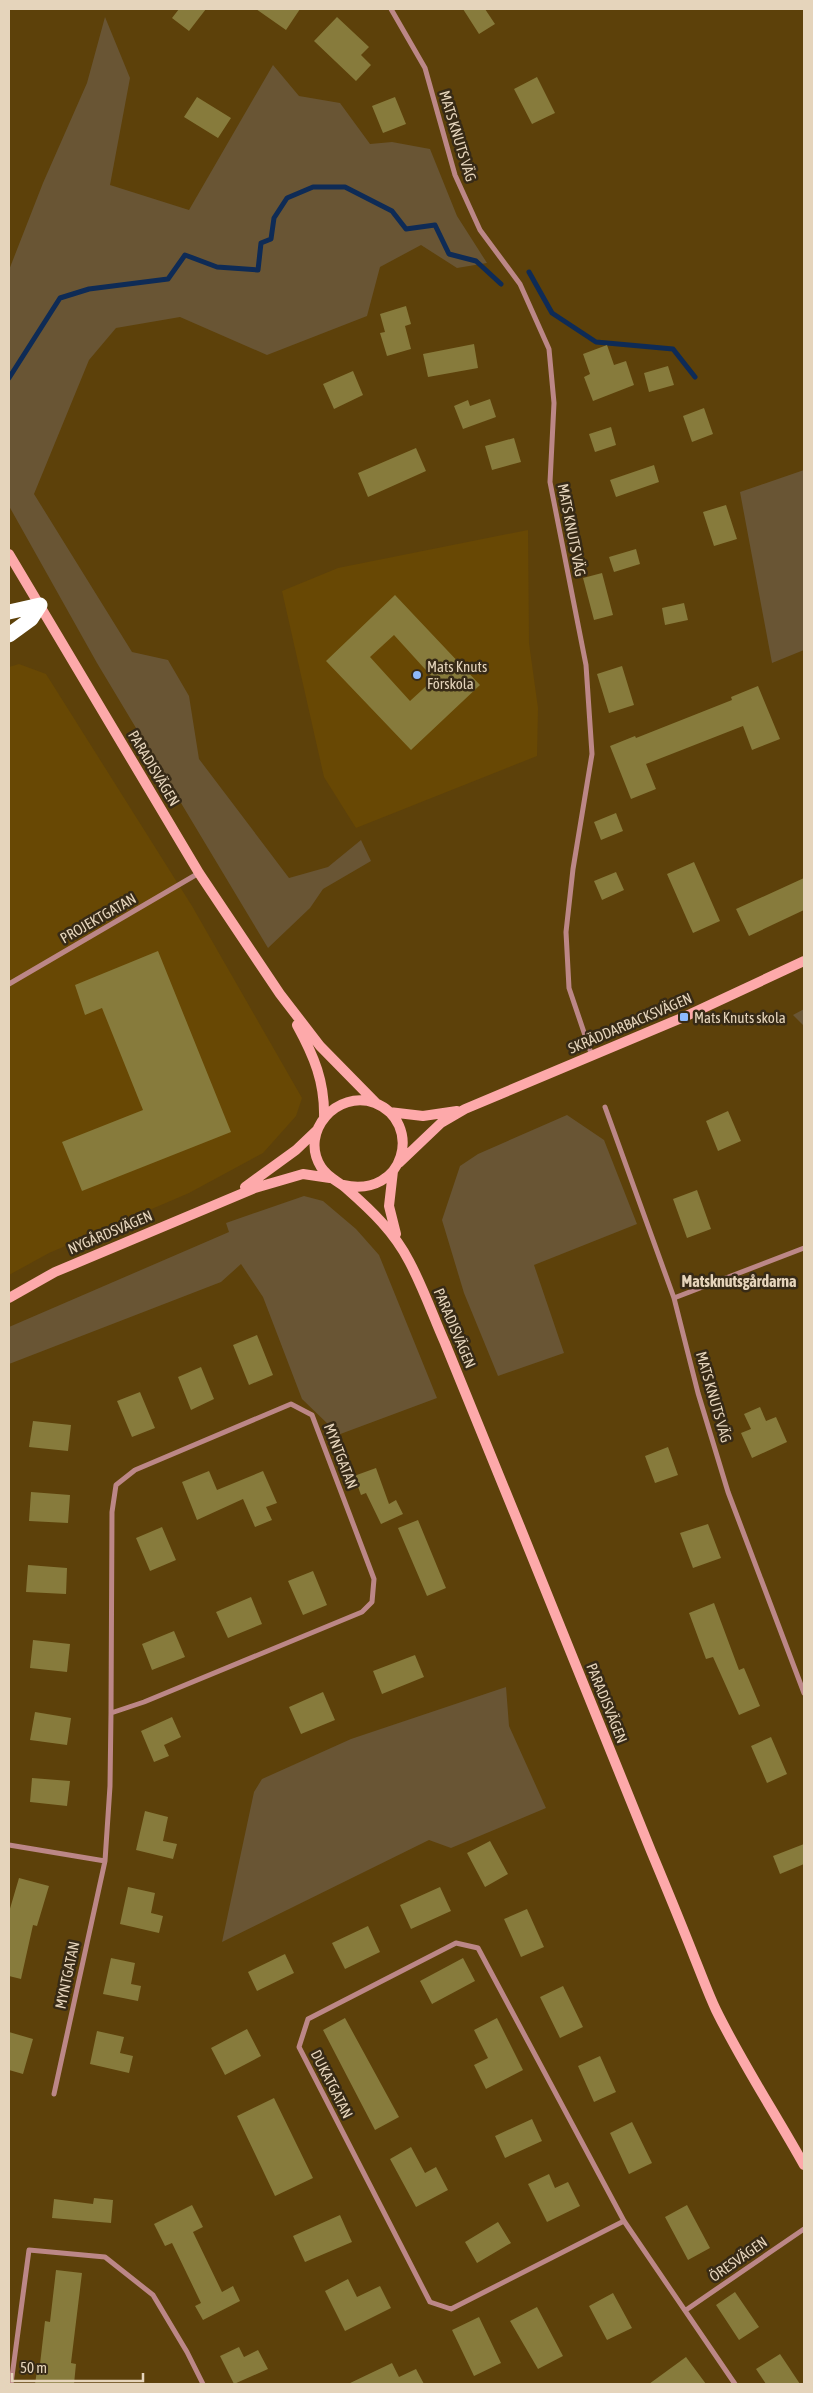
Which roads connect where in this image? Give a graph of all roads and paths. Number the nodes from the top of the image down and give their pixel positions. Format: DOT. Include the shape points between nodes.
graph roads {
  1 [pos="391,9"];
  2 [pos="9,554"];
  3 [pos="40,606"];
  4 [pos="9,612"];
  5 [pos="9,635"];
  6 [pos="199,873"];
  7 [pos="804,961"];
  8 [pos="9,984"];
  9 [pos="280,994"];
  10 [pos="592,1056"];
  11 [pos="376,1104"];
  12 [pos="605,1107"];
  13 [pos="465,1109"];
  14 [pos="389,1112"];
  15 [pos="324,1118"];
  16 [pos="317,1130"];
  17 [pos="395,1168"];
  18 [pos="330,1178"];
  19 [pos="343,1185"];
  20 [pos="225,1199"];
  21 [pos="400,1244"];
  22 [pos="804,1248"];
  23 [pos="9,1298"];
  24 [pos="674,1298"];
  25 [pos="804,1692"];
  26 [pos="111,1713"];
  27 [pos="9,1845"];
  28 [pos="105,1861"];
  29 [pos="54,2094"];
  30 [pos="804,2165"];
  31 [pos="624,2221"];
  32 [pos="804,2229"];
  33 [pos="686,2310"];
  34 [pos="11,2384"];
  35 [pos="203,2384"];
  36 [pos="735,2384"];
  1 -- 10 [label="street, MATS KNUTS VÄG" via="425,68 454,175 480,230 520,284 549,349 554,403 550,482 586,665 592,754 572,869 566,932 569,988"];
  2 -- 3 [label="street, PARADISVÄGEN"];
  3 -- 4 [label="highway"];
  3 -- 5 [label="highway" via="31,619"];
  3 -- 6 [label="street, PARADISVÄGEN"];
  6 -- 8 [label="street, PROJEKTGATAN"];
  6 -- 9 [label="street, PARADISVÄGEN"];
  7 -- 10 [label="street, SKRÄDDARBACKSVÄGEN"];
  9 -- 11 [label="street, PARADISVÄGEN" via="320,1046"];
  9 -- 15 [label="street, PARADISVÄGEN" via="316,1064 323,1087"];
  10 -- 13 [label="street, SKRÄDDARBACKSVÄGEN"];
  11 -- 14 [label="street"];
  11 -- 15 [label="street" via="362,1100 348,1102 334,1107"];
  12 -- 24 [label="street, MATS KNUTS VÄG"];
  13 -- 14 [label="street, SKRÄDDARBACKSVÄGEN" via="423,1116"];
  13 -- 17 [label="street, SKRÄDDARBACKSVÄGEN" via="441,1123"];
  14 -- 17 [label="street" via="402,1137 402,1151"];
  15 -- 16 [label="street"];
  16 -- 18 [label="street" via="316,1156"];
  16 -- 20 [label="street, NYGÅRDSVÄGEN" via="276,1167"];
  17 -- 19 [label="street" via="383,1181 370,1187"];
  17 -- 21 [label="street, PARADISVÄGEN" via="389,1206"];
  18 -- 19 [label="street"];
  18 -- 20 [label="street, NYGÅRDSVÄGEN" via="303,1174"];
  19 -- 21 [label="street, PARADISVÄGEN" via="382,1221"];
  20 -- 23 [label="street, NYGÅRDSVÄGEN" via="55,1272"];
  21 -- 30 [label="street, PARADISVÄGEN" via="470,1402 716,2009"];
  22 -- 24 [label="street"];
  24 -- 25 [label="street, MATS KNUTS VÄG" via="728,1492"];
  26 -- 26 [label="street, MYNTGATAN" via="362,1612 372,1602 374,1579 312,1415 291,1404 135,1470 116,1485 112,1512"];
  26 -- 28 [label="street, MYNTGATAN"];
  27 -- 28 [label="street"];
  28 -- 29 [label="street, MYNTGATAN"];
  31 -- 31 [label="street, DUKATGATAN" via="478,1948 456,1943 308,2019 299,2048 430,2302 451,2309"];
  31 -- 33 [label="street, DUKATGATAN"];
  32 -- 33 [label="street, ÖRESVÄGEN"];
  33 -- 36 [label="street, DUKATGATAN"];
  34 -- 35 [label="street" via="29,2250 105,2257 153,2295"];
}
